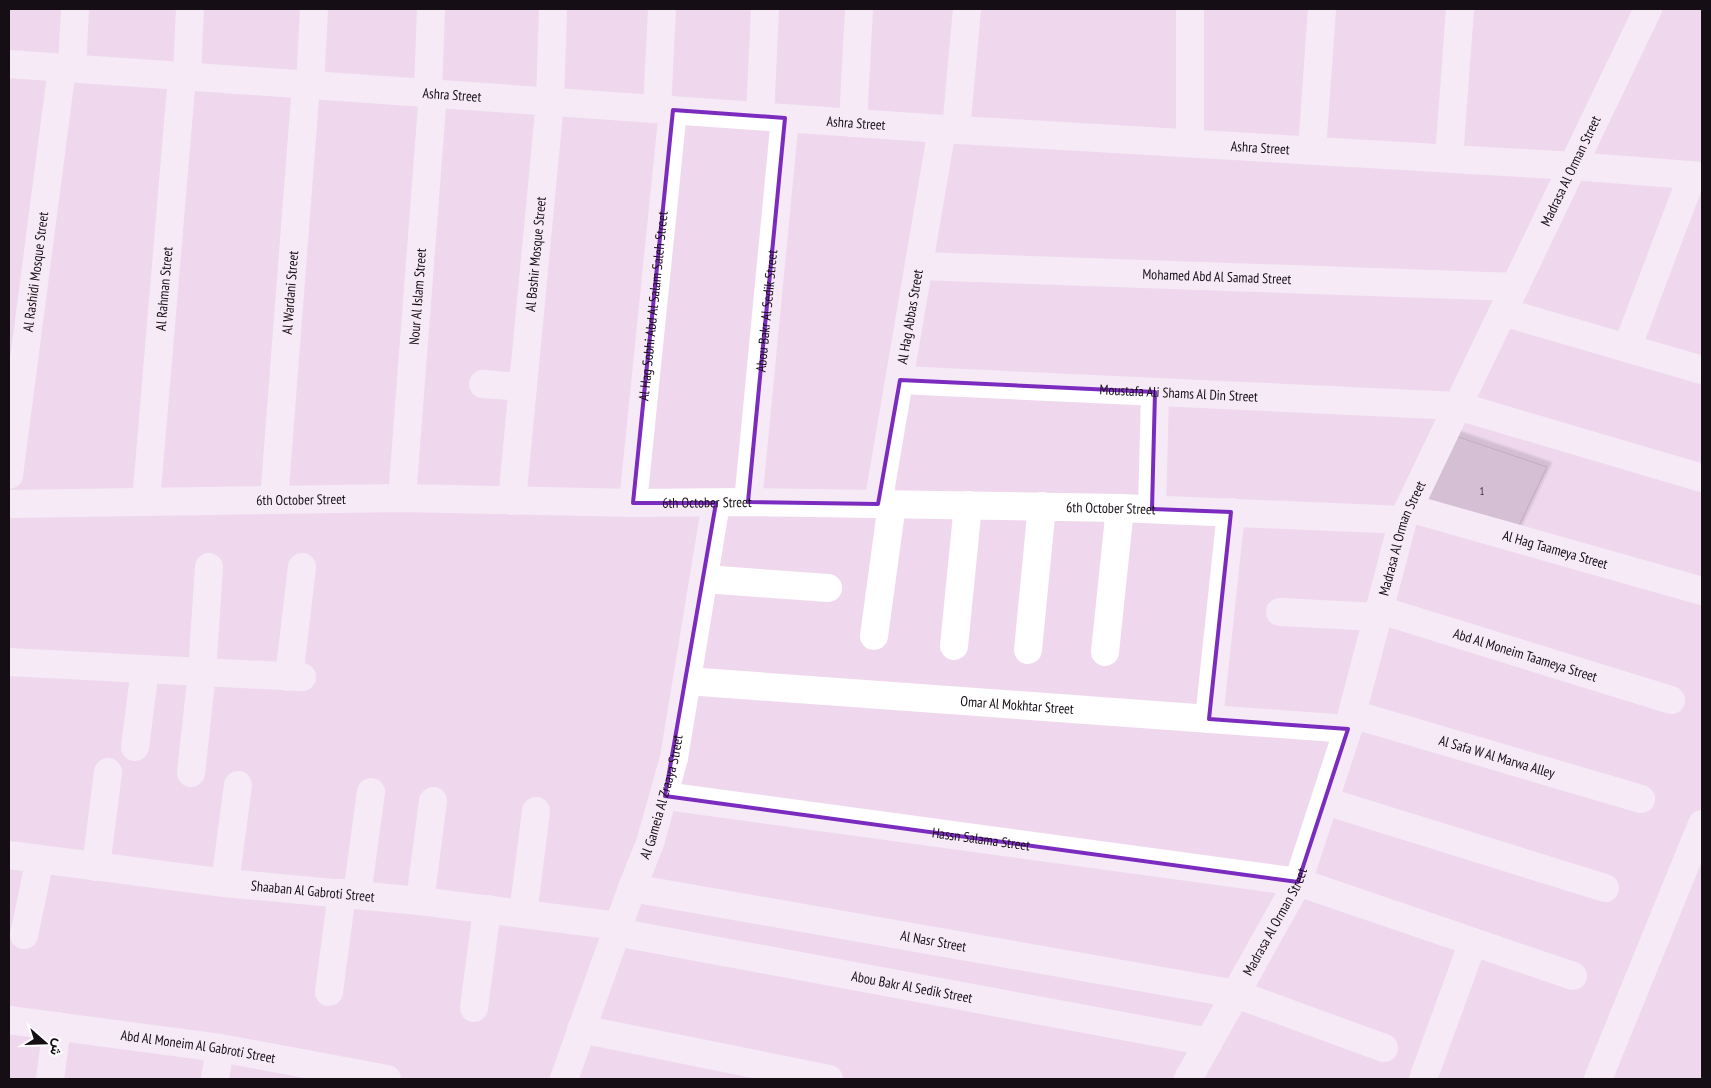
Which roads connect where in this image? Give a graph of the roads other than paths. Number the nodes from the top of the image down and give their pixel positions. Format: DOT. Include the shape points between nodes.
graph roads {
  1 [pos="75,9"];
  2 [pos="190,9"];
  3 [pos="314,9"];
  4 [pos="431,9"];
  5 [pos="553,9"];
  6 [pos="662,9"];
  7 [pos="765,9"];
  8 [pos="859,9"];
  9 [pos="967,9"];
  10 [pos="1190,9"];
  11 [pos="1322,9"];
  12 [pos="1460,9"];
  13 [pos="1648,9"];
  14 [pos="9,64"];
  15 [pos="67,68"];
  16 [pos="184,76"];
  17 [pos="308,85"];
  18 [pos="430,93"];
  19 [pos="550,102"];
  20 [pos="665,110"];
  21 [pos="772,117"];
  22 [pos="853,123"];
  23 [pos="949,130"];
  24 [pos="1190,143"];
  25 [pos="1312,150"];
  26 [pos="1449,158"];
  27 [pos="1573,166"];
  28 [pos="1697,176"];
  29 [pos="919,266"];
  30 [pos="1515,286"];
  31 [pos="1503,312"];
  32 [pos="1627,348"];
  33 [pos="1702,370"];
  34 [pos="900,380"];
  35 [pos="483,384"];
  36 [pos="523,387"];
  37 [pos="1155,392"];
  38 [pos="1458,406"];
  39 [pos="9,475"];
  40 [pos="1702,478"];
  41 [pos="402,498"];
  42 [pos="274,500"];
  43 [pos="512,500"];
  44 [pos="146,502"];
  45 [pos="748,502"];
  46 [pos="633,503"];
  47 [pos="716,503"];
  48 [pos="9,504"];
  49 [pos="885,504"];
  50 [pos="968,505"];
  51 [pos="1042,506"];
  52 [pos="1120,508"];
  53 [pos="1152,509"];
  54 [pos="1231,512"];
  55 [pos="1406,514"];
  56 [pos="209,567"];
  57 [pos="302,567"];
  58 [pos="704,579"];
  59 [pos="828,588"];
  60 [pos="1702,591"];
  61 [pos="1280,612"];
  62 [pos="1379,613"];
  63 [pos="874,636"];
  64 [pos="954,646"];
  65 [pos="1028,650"];
  66 [pos="1105,652"];
  67 [pos="9,662"];
  68 [pos="145,669"];
  69 [pos="202,672"];
  70 [pos="687,681"];
  71 [pos="1671,700"];
  72 [pos="1209,719"];
  73 [pos="1350,722"];
  74 [pos="135,747"];
  75 [pos="108,772"];
  76 [pos="191,773"];
  77 [pos="238,785"];
  78 [pos="371,792"];
  79 [pos="665,796"];
  80 [pos="1641,799"];
  81 [pos="433,801"];
  82 [pos="1325,801"];
  83 [pos="536,811"];
  84 [pos="1702,824"];
  85 [pos="9,855"];
  86 [pos="40,859"];
  87 [pos="96,867"];
  88 [pos="225,882"];
  89 [pos="1298,882"];
  90 [pos="632,888"];
  91 [pos="1605,888"];
  92 [pos="349,894"];
  93 [pos="420,901"];
  94 [pos="487,909"];
  95 [pos="523,914"];
  96 [pos="618,929"];
  97 [pos="24,935"];
  98 [pos="1473,942"];
  99 [pos="1573,976"];
  100 [pos="329,992"];
  101 [pos="1236,994"];
  102 [pos="474,1008"];
  103 [pos="9,1020"];
  104 [pos="57,1026"];
  105 [pos="582,1029"];
  106 [pos="1209,1042"];
  107 [pos="220,1048"];
  108 [pos="1384,1048"];
  109 [pos="775,1074"];
  110 [pos="50,1079"];
  111 [pos="214,1079"];
  112 [pos="388,1079"];
  113 [pos="564,1079"];
  114 [pos="829,1079"];
  115 [pos="1188,1079"];
  116 [pos="1423,1079"];
  117 [pos="1598,1079"];
  1 -- 15 [label="street, Al Rashidi Mosque Street"];
  2 -- 16 [label="street, Al Rahman Street"];
  3 -- 17 [label="street, Al Wardani Street"];
  4 -- 18 [label="street, Nour Al Islam Street"];
  5 -- 19 [label="street, Al Bashir Mosque Street"];
  6 -- 20 [label="street, Al Hag Sobhi Abd Al Salam Saleh Street"];
  7 -- 21 [label="street, Abou Bakr Al Sedik Street"];
  8 -- 22 [label="street"];
  9 -- 23 [label="street, Al Hag Abbas Street"];
  10 -- 24 [label="street"];
  11 -- 25 [label="street"];
  12 -- 26 [label="street"];
  13 -- 27 [label="street, Madrasa Al Orman Street"];
  14 -- 15 [label="street, Ashra Street"];
  15 -- 16 [label="street, Ashra Street"];
  15 -- 39 [label="street, Al Rashidi Mosque Street"];
  16 -- 17 [label="street, Ashra Street"];
  16 -- 44 [label="street, Al Rahman Street"];
  17 -- 18 [label="street, Ashra Street"];
  17 -- 42 [label="street, Al Wardani Street"];
  18 -- 19 [label="street, Ashra Street"];
  18 -- 41 [label="street, Nour Al Islam Street"];
  19 -- 20 [label="street, Ashra Street"];
  19 -- 36 [label="street, Al Bashir Mosque Street"];
  20 -- 21 [label="street, Ashra Street"];
  20 -- 46 [label="street, Al Hag Sobhi Abd Al Salam Saleh Street"];
  21 -- 22 [label="street, Ashra Street"];
  21 -- 45 [label="street, Abou Bakr Al Sedik Street"];
  22 -- 23 [label="street, Ashra Street"];
  23 -- 24 [label="street, Ashra Street"];
  23 -- 29 [label="street, Al Hag Abbas Street"];
  24 -- 25 [label="street, Ashra Street"];
  25 -- 26 [label="street, Ashra Street"];
  26 -- 27 [label="street, Ashra Street"];
  27 -- 28 [label="street, Ashra Street"];
  27 -- 30 [label="street, Madrasa Al Orman Street"];
  28 -- 32 [label="street"];
  29 -- 30 [label="street, Mohamed Abd Al Samad Street"];
  29 -- 34 [label="street, Al Hag Abbas Street"];
  30 -- 31 [label="street, Madrasa Al Orman Street"];
  31 -- 32 [label="street"];
  31 -- 38 [label="street, Madrasa Al Orman Street"];
  32 -- 33 [label="street"];
  34 -- 37 [label="street, Moustafa Ali Shams Al Din Street"];
  34 -- 49 [label="street, Al Hag Abbas Street"];
  35 -- 36 [label="street"];
  36 -- 43 [label="street, Al Bashir Mosque Street"];
  37 -- 38 [label="street, Moustafa Ali Shams Al Din Street"];
  37 -- 53 [label="street"];
  38 -- 40 [label="street, Moustafa Ali Shams Al Din Street"];
  38 -- 55 [label="street, Madrasa Al Orman Street"];
  41 -- 42 [label="street, 6th October Street"];
  41 -- 43 [label="street, 6th October Street"];
  42 -- 44 [label="street, 6th October Street"];
  43 -- 46 [label="street, 6th October Street"];
  44 -- 48 [label="street, 6th October Street"];
  45 -- 47 [label="street, 6th October Street"];
  45 -- 49 [label="street, 6th October Street"];
  46 -- 47 [label="street, 6th October Street"];
  47 -- 58 [label="street, Al Gameia Al Zraaya Street"];
  49 -- 50 [label="street, 6th October Street"];
  49 -- 63 [label="street, Al Hag Abbas Street"];
  50 -- 51 [label="street, 6th October Street"];
  50 -- 64 [label="street"];
  51 -- 52 [label="street, 6th October Street"];
  51 -- 65 [label="street"];
  52 -- 53 [label="street, 6th October Street"];
  52 -- 66 [label="street"];
  53 -- 54 [label="street, 6th October Street"];
  54 -- 55 [label="street, 6th October Street"];
  54 -- 72 [label="street"];
  55 -- 60 [label="street, Al Hag Taameya Street"];
  55 -- 62 [label="street, Madrasa Al Orman Street"];
  56 -- 69 [label="street"];
  57 -- 69 [label="street" via="296,677"];
  58 -- 59 [label="street"];
  58 -- 70 [label="street, Al Gameia Al Zraaya Street"];
  61 -- 62 [label="street, Abd Al Moneim Taameya Street"];
  62 -- 71 [label="street, Abd Al Moneim Taameya Street"];
  62 -- 73 [label="street, Madrasa Al Orman Street"];
  67 -- 68 [label="street"];
  68 -- 69 [label="street"];
  68 -- 74 [label="street"];
  69 -- 76 [label="street"];
  70 -- 72 [label="street, Omar Al Mokhtar Street"];
  70 -- 79 [label="street, Al Gameia Al Zraaya Street"];
  72 -- 73 [label="street, Omar Al Mokhtar Street"];
  73 -- 80 [label="street, Al Safa W Al Marwa Alley"];
  73 -- 82 [label="street, Madrasa Al Orman Street"];
  75 -- 87 [label="street"];
  77 -- 88 [label="street"];
  78 -- 92 [label="street"];
  79 -- 89 [label="street, Hassn Salama Street"];
  79 -- 90 [label="street, Al Gameia Al Zraaya Street"];
  81 -- 93 [label="street"];
  82 -- 89 [label="street, Madrasa Al Orman Street"];
  82 -- 91 [label="street"];
  83 -- 95 [label="street"];
  84 -- 117 [label="street"];
  85 -- 86 [label="street, Shaaban Al Gabroti Street"];
  86 -- 87 [label="street, Shaaban Al Gabroti Street"];
  86 -- 97 [label="street"];
  87 -- 88 [label="street, Shaaban Al Gabroti Street"];
  88 -- 92 [label="street, Shaaban Al Gabroti Street"];
  89 -- 98 [label="street, Hassn Salama Street"];
  89 -- 101 [label="street, Madrasa Al Orman Street"];
  90 -- 96 [label="street, Al Gameia Al Zraaya Street"];
  90 -- 101 [label="street, Al Nasr Street"];
  92 -- 93 [label="street, Shaaban Al Gabroti Street"];
  92 -- 100 [label="street"];
  93 -- 94 [label="street, Shaaban Al Gabroti Street"];
  94 -- 95 [label="street, Shaaban Al Gabroti Street"];
  94 -- 102 [label="street"];
  95 -- 96 [label="street, Shaaban Al Gabroti Street"];
  96 -- 105 [label="street, Al Gameia Al Zraaya Street"];
  96 -- 106 [label="street, Abou Bakr Al Sedik Street"];
  98 -- 99 [label="street, Hassn Salama Street"];
  98 -- 116 [label="street"];
  101 -- 106 [label="street, Madrasa Al Orman Street"];
  101 -- 108 [label="street, Al Nasr Street"];
  103 -- 104 [label="street, Abd Al Moneim Al Gabroti Street"];
  104 -- 107 [label="street, Abd Al Moneim Al Gabroti Street"];
  104 -- 110 [label="street"];
  105 -- 109 [label="street"];
  105 -- 113 [label="street, Al Gameia Al Zraaya Street"];
  106 -- 115 [label="street, Madrasa Al Orman Street"];
  107 -- 111 [label="street"];
  107 -- 112 [label="street, Abd Al Moneim Al Gabroti Street"];
  109 -- 114 [label="street"];
}
